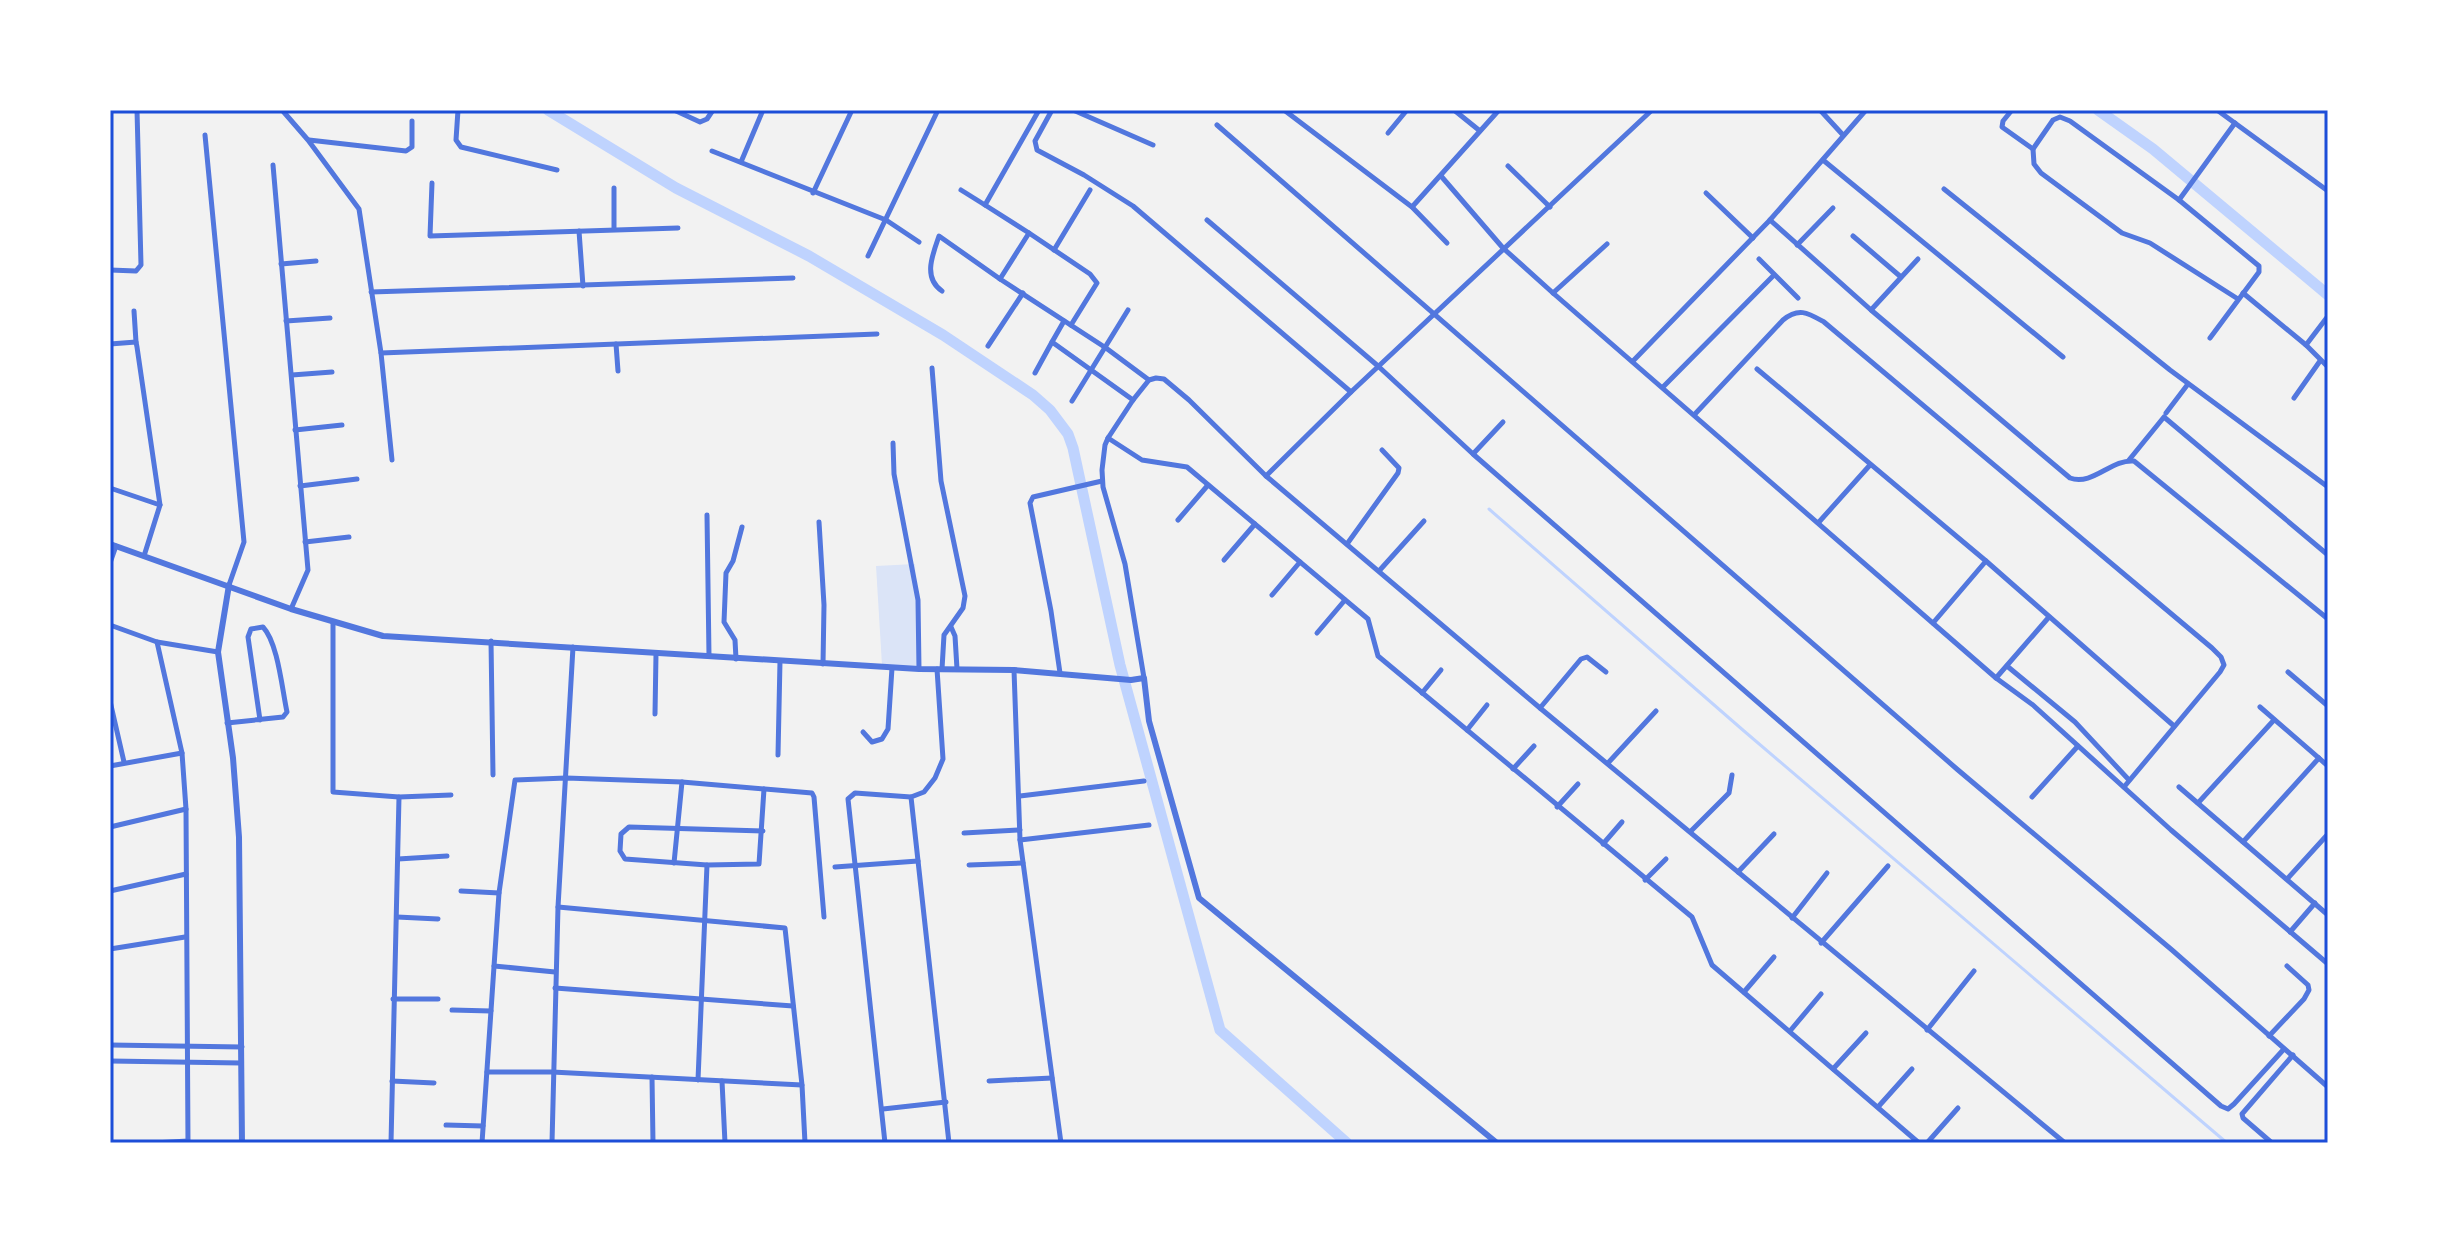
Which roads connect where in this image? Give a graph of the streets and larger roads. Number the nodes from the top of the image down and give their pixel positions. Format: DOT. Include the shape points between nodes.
graph roads {
  1 [pos="137,110"];
  2 [pos="282,110"];
  3 [pos="458,110"];
  4 [pos="674,110"];
  5 [pos="713,110"];
  6 [pos="763,110"];
  7 [pos="852,110"];
  8 [pos="938,110"];
  9 [pos="1039,110"];
  10 [pos="1052,110"];
  11 [pos="1073,110"];
  12 [pos="1284,110"];
  13 [pos="1407,110"];
  14 [pos="1454,110"];
  15 [pos="1499,110"];
  16 [pos="1652,110"];
  17 [pos="1820,110"];
  18 [pos="1866,110"];
  19 [pos="2012,110"];
  20 [pos="2217,110"];
  21 [pos="412,121"];
  22 [pos="2235,123"];
  23 [pos="1217,125"];
  24 [pos="1480,131"];
  25 [pos="1388,133"];
  26 [pos="205,135"];
  27 [pos="1843,135"];
  28 [pos="308,140"];
  29 [pos="1153,145"];
  30 [pos="2033,149"];
  31 [pos="712,151"];
  32 [pos="1823,160"];
  33 [pos="741,162"];
  34 [pos="273,165"];
  35 [pos="1508,166"];
  36 [pos="557,170"];
  37 [pos="1441,176"];
  38 [pos="432,183"];
  39 [pos="614,188"];
  40 [pos="1944,189"];
  41 [pos="961,190"];
  42 [pos="1090,190"];
  43 [pos="2328,191"];
  44 [pos="813,193"];
  45 [pos="1706,193"];
  46 [pos="2179,200"];
  47 [pos="985,205"];
  48 [pos="1412,207"];
  49 [pos="1550,207"];
  50 [pos="1833,208"];
  51 [pos="886,220"];
  52 [pos="1207,220"];
  53 [pos="1770,220"];
  54 [pos="678,228"];
  55 [pos="614,229"];
  56 [pos="579,231"];
  57 [pos="1029,233"];
  58 [pos="1853,236"];
  59 [pos="1753,238"];
  60 [pos="919,242"];
  61 [pos="1447,243"];
  62 [pos="1607,244"];
  63 [pos="1797,245"];
  64 [pos="1503,248"];
  65 [pos="1054,250"];
  66 [pos="868,256"];
  67 [pos="1759,259"];
  68 [pos="1918,259"];
  69 [pos="316,261"];
  70 [pos="281,264"];
  71 [pos="110,270"];
  72 [pos="1774,275"];
  73 [pos="1901,277"];
  74 [pos="793,278"];
  75 [pos="1000,279"];
  76 [pos="583,286"];
  77 [pos="942,291"];
  78 [pos="371,292"];
  79 [pos="1023,293"];
  80 [pos="1553,293"];
  81 [pos="2243,293"];
  82 [pos="1798,298"];
  83 [pos="2238,299"];
  84 [pos="1128,310"];
  85 [pos="1871,310"];
  86 [pos="134,311"];
  87 [pos="1434,314"];
  88 [pos="2328,316"];
  89 [pos="330,318"];
  90 [pos="286,321"];
  91 [pos="1064,321"];
  92 [pos="1071,325"];
  93 [pos="877,334"];
  94 [pos="2210,338"];
  95 [pos="136,342"];
  96 [pos="1052,342"];
  97 [pos="110,344"];
  98 [pos="616,344"];
  99 [pos="2306,345"];
  100 [pos="988,346"];
  101 [pos="1106,348"];
  102 [pos="381,353"];
  103 [pos="2063,357"];
  104 [pos="1633,361"];
  105 [pos="2320,361"];
  106 [pos="1378,366"];
  107 [pos="2328,367"];
  108 [pos="932,368"];
  109 [pos="1757,369"];
  110 [pos="1091,370"];
  111 [pos="618,371"];
  112 [pos="332,372"];
  113 [pos="1035,373"];
  114 [pos="292,375"];
  115 [pos="1149,380"];
  116 [pos="2188,384"];
  117 [pos="1663,387"];
  118 [pos="1351,392"];
  119 [pos="2294,398"];
  120 [pos="1133,400"];
  121 [pos="1072,401"];
  122 [pos="2166,413"];
  123 [pos="1695,414"];
  124 [pos="1503,422"];
  125 [pos="342,425"];
  126 [pos="295,430"];
  127 [pos="1108,438"];
  128 [pos="893,443"];
  129 [pos="1382,450"];
  130 [pos="1473,454"];
  131 [pos="392,460"];
  132 [pos="2129,460"];
  133 [pos="1870,465"];
  134 [pos="1266,476"];
  135 [pos="357,479"];
  136 [pos="1103,481"];
  137 [pos="1208,485"];
  138 [pos="300,486"];
  139 [pos="2328,487"];
  140 [pos="110,488"];
  141 [pos="160,505"];
  142 [pos="707,515"];
  143 [pos="1178,520"];
  144 [pos="1424,521"];
  145 [pos="819,522"];
  146 [pos="1819,522"];
  147 [pos="1255,524"];
  148 [pos="742,527"];
  149 [pos="349,537"];
  150 [pos="305,542"];
  151 [pos="1347,544"];
  152 [pos="113,545"];
  153 [pos="2328,555"];
  154 [pos="144,556"];
  155 [pos="1224,560"];
  156 [pos="1986,561"];
  157 [pos="1300,562"];
  158 [pos="110,563"];
  159 [pos="1379,571"];
  160 [pos="229,585"];
  161 [pos="1272,595"];
  162 [pos="1345,600"];
  163 [pos="291,609"];
  164 [pos="2049,617"];
  165 [pos="2328,619"];
  166 [pos="333,623"];
  167 [pos="1933,623"];
  168 [pos="110,625"];
  169 [pos="951,627"];
  170 [pos="1317,633"];
  171 [pos="491,641"];
  172 [pos="157,642"];
  173 [pos="573,647"];
  174 [pos="218,652"];
  175 [pos="656,654"];
  176 [pos="709,657"];
  177 [pos="736,659"];
  178 [pos="780,661"];
  179 [pos="823,664"];
  180 [pos="2007,666"];
  181 [pos="892,668"];
  182 [pos="919,669"];
  183 [pos="939,669"];
  184 [pos="957,669"];
  185 [pos="1014,670"];
  186 [pos="1441,670"];
  187 [pos="1606,672"];
  188 [pos="2288,672"];
  189 [pos="1060,673"];
  190 [pos="1144,678"];
  191 [pos="1996,678"];
  192 [pos="1422,693"];
  193 [pos="110,701"];
  194 [pos="1487,705"];
  195 [pos="2328,706"];
  196 [pos="2260,707"];
  197 [pos="1540,708"];
  198 [pos="111,709"];
  199 [pos="1656,711"];
  200 [pos="655,714"];
  201 [pos="260,720"];
  202 [pos="2274,720"];
  203 [pos="227,723"];
  204 [pos="2174,726"];
  205 [pos="1467,730"];
  206 [pos="863,732"];
  207 [pos="1534,746"];
  208 [pos="2078,746"];
  209 [pos="182,753"];
  210 [pos="778,755"];
  211 [pos="2319,758"];
  212 [pos="124,762"];
  213 [pos="1608,763"];
  214 [pos="110,766"];
  215 [pos="2328,766"];
  216 [pos="1513,769"];
  217 [pos="493,775"];
  218 [pos="1732,775"];
  219 [pos="566,778"];
  220 [pos="2129,780"];
  221 [pos="1144,781"];
  222 [pos="682,782"];
  223 [pos="1578,784"];
  224 [pos="2124,787"];
  225 [pos="2179,787"];
  226 [pos="764,789"];
  227 [pos="451,795"];
  228 [pos="1020,796"];
  229 [pos="399,797"];
  230 [pos="911,797"];
  231 [pos="2032,797"];
  232 [pos="2198,803"];
  233 [pos="1557,807"];
  234 [pos="186,809"];
  235 [pos="1622,822"];
  236 [pos="1149,825"];
  237 [pos="110,827"];
  238 [pos="677,829"];
  239 [pos="1020,830"];
  240 [pos="763,831"];
  241 [pos="1691,831"];
  242 [pos="964,833"];
  243 [pos="1774,834"];
  244 [pos="2328,834"];
  245 [pos="1020,840"];
  246 [pos="2243,842"];
  247 [pos="1603,844"];
  248 [pos="447,856"];
  249 [pos="398,859"];
  250 [pos="1666,859"];
  251 [pos="918,861"];
  252 [pos="674,863"];
  253 [pos="1023,863"];
  254 [pos="707,865"];
  255 [pos="969,865"];
  256 [pos="857,866"];
  257 [pos="1888,866"];
  258 [pos="835,867"];
  259 [pos="1738,872"];
  260 [pos="1827,873"];
  261 [pos="186,874"];
  262 [pos="2287,879"];
  263 [pos="1645,880"];
  264 [pos="110,891"];
  265 [pos="461,891"];
  266 [pos="499,893"];
  267 [pos="2315,903"];
  268 [pos="558,907"];
  269 [pos="2328,915"];
  270 [pos="397,917"];
  271 [pos="824,917"];
  272 [pos="1792,918"];
  273 [pos="438,919"];
  274 [pos="707,919"];
  275 [pos="2290,932"];
  276 [pos="185,937"];
  277 [pos="1821,943"];
  278 [pos="110,949"];
  279 [pos="1774,957"];
  280 [pos="2328,964"];
  281 [pos="494,966"];
  282 [pos="2287,966"];
  283 [pos="1974,971"];
  284 [pos="555,972"];
  285 [pos="555,988"];
  286 [pos="1744,992"];
  287 [pos="1821,994"];
  288 [pos="393,999"];
  289 [pos="438,999"];
  290 [pos="703,1000"];
  291 [pos="793,1006"];
  292 [pos="452,1010"];
  293 [pos="491,1011"];
  294 [pos="1927,1030"];
  295 [pos="1790,1031"];
  296 [pos="1866,1033"];
  297 [pos="2269,1036"];
  298 [pos="110,1045"];
  299 [pos="187,1046"];
  300 [pos="242,1047"];
  301 [pos="2284,1049"];
  302 [pos="2293,1055"];
  303 [pos="110,1061"];
  304 [pos="187,1062"];
  305 [pos="241,1063"];
  306 [pos="1833,1069"];
  307 [pos="1912,1069"];
  308 [pos="487,1072"];
  309 [pos="552,1072"];
  310 [pos="652,1077"];
  311 [pos="1052,1078"];
  312 [pos="698,1080"];
  313 [pos="392,1081"];
  314 [pos="722,1081"];
  315 [pos="989,1081"];
  316 [pos="434,1083"];
  317 [pos="2327,1083"];
  318 [pos="802,1085"];
  319 [pos="946,1102"];
  320 [pos="1878,1107"];
  321 [pos="1958,1108"];
  322 [pos="883,1109"];
  323 [pos="446,1125"];
  324 [pos="483,1126"];
  325 [pos="188,1142"];
  326 [pos="154,1143"];
  327 [pos="242,1143"];
  328 [pos="391,1143"];
  329 [pos="482,1143"];
  330 [pos="554,1143"];
  331 [pos="653,1143"];
  332 [pos="725,1143"];
  333 [pos="805,1143"];
  334 [pos="885,1143"];
  335 [pos="949,1143"];
  336 [pos="1061,1143"];
  337 [pos="1497,1143"];
  338 [pos="1919,1143"];
  339 [pos="1927,1143"];
  340 [pos="2065,1143"];
  341 [pos="2272,1143"];
  1 -- 71 [label="street" via="141,265 136,271"];
  2 -- 28 [label="street"];
  3 -- 36 [label="street" via="456,140 461,147"];
  4 -- 5 [label="street" via="700,122"];
  6 -- 33 [label="street"];
  7 -- 44 [label="street"];
  8 -- 51 [label="street"];
  9 -- 47 [label="street"];
  10 -- 118 [label="street" via="1035,141 1037,150 1133,206"];
  11 -- 29 [label="street"];
  12 -- 48 [label="street"];
  13 -- 25 [label="street"];
  14 -- 24 [label="street"];
  15 -- 24 [label="street"];
  16 -- 49 [label="street"];
  17 -- 27 [label="street"];
  18 -- 27 [label="street"];
  19 -- 30 [label="street" via="2002,127"];
  20 -- 22 [label="street"];
  21 -- 28 [label="street" via="412,147 406,151"];
  22 -- 43 [label="street"];
  22 -- 46 [label="street"];
  23 -- 87 [label="street"];
  24 -- 37 [label="street"];
  26 -- 160 [label="street" via="244,542"];
  27 -- 32 [label="street"];
  28 -- 78 [label="street" via="359,209"];
  30 -- 46 [label="street" via="2060,117"];
  30 -- 83 [label="street" via="2041,173 2122,233 2150,243"];
  31 -- 33 [label="street"];
  32 -- 53 [label="street"];
  32 -- 103 [label="street"];
  33 -- 44 [label="street"];
  34 -- 70 [label="street"];
  35 -- 49 [label="street"];
  37 -- 48 [label="street"];
  37 -- 64 [label="street"];
  38 -- 56 [label="street" via="430,236"];
  39 -- 55 [label="street"];
  40 -- 116 [label="street"];
  41 -- 47 [label="street"];
  42 -- 65 [label="street"];
  44 -- 51 [label="street"];
  45 -- 59 [label="street"];
  46 -- 81 [label="street" via="2259,266"];
  47 -- 57 [label="street"];
  48 -- 61 [label="street"];
  49 -- 64 [label="street"];
  50 -- 63 [label="street"];
  51 -- 60 [label="street"];
  51 -- 66 [label="street"];
  52 -- 106 [label="street"];
  53 -- 59 [label="street"];
  53 -- 63 [label="street"];
  54 -- 55 [label="street"];
  55 -- 56 [label="street"];
  56 -- 76 [label="street"];
  57 -- 65 [label="street"];
  57 -- 75 [label="street"];
  58 -- 73 [label="street"];
  59 -- 104 [label="street"];
  62 -- 80 [label="street"];
  63 -- 85 [label="street"];
  64 -- 80 [label="street"];
  64 -- 87 [label="street"];
  65 -- 92 [label="street" via="1097,283"];
  67 -- 72 [label="street"];
  68 -- 73 [label="street"];
  69 -- 70 [label="street"];
  70 -- 90 [label="street"];
  72 -- 82 [label="street"];
  72 -- 117 [label="street"];
  73 -- 85 [label="street"];
  74 -- 76 [label="street"];
  75 -- 77 [label="street" via="939,236 930,277"];
  75 -- 79 [label="street"];
  76 -- 78 [label="street"];
  78 -- 102 [label="street"];
  79 -- 91 [label="street"];
  79 -- 100 [label="street"];
  80 -- 104 [label="street"];
  81 -- 83 [label="street"];
  81 -- 99 [label="street"];
  83 -- 94 [label="street"];
  84 -- 101 [label="street"];
  85 -- 132 [label="street" via="2070,478 2096,475"];
  86 -- 95 [label="street"];
  87 -- 106 [label="street"];
  87 -- 297 [label="street"];
  88 -- 99 [label="street"];
  89 -- 90 [label="street"];
  90 -- 114 [label="street"];
  91 -- 92 [label="street"];
  91 -- 96 [label="street"];
  92 -- 101 [label="street"];
  93 -- 98 [label="street"];
  95 -- 97 [label="street"];
  95 -- 141 [label="street"];
  96 -- 110 [label="street"];
  96 -- 113 [label="street"];
  98 -- 102 [label="street"];
  98 -- 111 [label="street"];
  99 -- 105 [label="street"];
  101 -- 110 [label="street"];
  101 -- 115 [label="street"];
  102 -- 131 [label="street"];
  104 -- 117 [label="street"];
  105 -- 107 [label="street"];
  105 -- 119 [label="street"];
  106 -- 118 [label="street"];
  106 -- 130 [label="street"];
  108 -- 169 [label="street" via="941,481 965,596"];
  109 -- 133 [label="street"];
  110 -- 120 [label="street"];
  110 -- 121 [label="street"];
  112 -- 114 [label="street"];
  114 -- 126 [label="street"];
  115 -- 120 [label="street"];
  115 -- 134 [label="street" via="1164,379"];
  116 -- 122 [label="street"];
  116 -- 139 [label="street"];
  117 -- 123 [label="street"];
  118 -- 134 [label="street"];
  120 -- 127 [label="street"];
  123 -- 146 [label="street"];
  123 -- 204 [label="street" via="1788,316 1804,311 1824,322 2221,657 2220,672"];
  124 -- 130 [label="street"];
  125 -- 126 [label="street"];
  126 -- 138 [label="street"];
  127 -- 136 [label="street"];
  127 -- 137 [label="street" via="1142,460 1187,467"];
  128 -- 182 [label="street" via="918,600"];
  129 -- 151 [label="street" via="1398,473"];
  130 -- 301 [label="street" via="2221,1106 2228,1109 2234,1104"];
  132 -- 153 [label="street" via="2164,417"];
  132 -- 165 [label="street"];
  133 -- 146 [label="street"];
  133 -- 156 [label="street"];
  134 -- 151 [label="street"];
  135 -- 138 [label="street"];
  136 -- 189 [label="street" via="1033,497 1030,503"];
  136 -- 190 [label="street" via="1125,564"];
  137 -- 143 [label="street"];
  137 -- 147 [label="street"];
  138 -- 150 [label="street"];
  140 -- 141 [label="street"];
  141 -- 154 [label="street"];
  142 -- 176 [label="street"];
  144 -- 159 [label="street"];
  145 -- 179 [label="street"];
  146 -- 167 [label="street"];
  147 -- 155 [label="street"];
  147 -- 157 [label="street"];
  148 -- 177 [label="street" via="725,585 724,622 735,640"];
  149 -- 150 [label="street"];
  150 -- 163 [label="street" via="308,570"];
  151 -- 159 [label="street"];
  152 -- 154 [label="street"];
  152 -- 158 [label="street"];
  154 -- 160 [label="street"];
  156 -- 164 [label="street"];
  156 -- 167 [label="street"];
  157 -- 161 [label="street"];
  157 -- 162 [label="street"];
  159 -- 197 [label="street"];
  160 -- 163 [label="street"];
  160 -- 174 [label="street"];
  162 -- 170 [label="street"];
  162 -- 192 [label="street" via="1368,619 1378,656"];
  163 -- 166 [label="street"];
  164 -- 180 [label="street"];
  164 -- 204 [label="street"];
  166 -- 171 [label="street" via="383,636"];
  166 -- 229 [label="street" via="332,790"];
  167 -- 191 [label="street"];
  168 -- 172 [label="street"];
  169 -- 183 [label="street" via="944,635"];
  169 -- 184 [label="street"];
  171 -- 173 [label="street"];
  171 -- 217 [label="street"];
  172 -- 174 [label="street"];
  172 -- 209 [label="street"];
  173 -- 175 [label="street"];
  173 -- 219 [label="street"];
  174 -- 203 [label="street"];
  175 -- 176 [label="street"];
  175 -- 200 [label="street"];
  176 -- 177 [label="street"];
  177 -- 178 [label="street"];
  178 -- 179 [label="street"];
  178 -- 210 [label="street"];
  179 -- 181 [label="street"];
  180 -- 191 [label="street"];
  180 -- 220 [label="street" via="2075,722"];
  181 -- 182 [label="street"];
  181 -- 206 [label="street" via="888,729 872,742"];
  182 -- 183 [label="street"];
  183 -- 184 [label="street"];
  183 -- 230 [label="street" via="943,759 924,792"];
  184 -- 185 [label="street"];
  185 -- 189 [label="street"];
  185 -- 228 [label="street"];
  186 -- 192 [label="street"];
  187 -- 197 [label="street" via="1587,657 1581,659"];
  188 -- 195 [label="street"];
  189 -- 190 [label="street"];
  190 -- 337 [label="street" via="1149,721 1199,898"];
  191 -- 208 [label="street"];
  192 -- 205 [label="street"];
  193 -- 198 [label="street"];
  194 -- 205 [label="street"];
  196 -- 202 [label="street"];
  197 -- 213 [label="street"];
  198 -- 212 [label="street"];
  199 -- 213 [label="street"];
  201 -- 201 [label="street" via="287,712 273,646 263,627 251,629 248,637"];
  201 -- 203 [label="street"];
  202 -- 211 [label="street"];
  202 -- 232 [label="street"];
  203 -- 300 [label="street" via="239,837"];
  204 -- 220 [label="street"];
  205 -- 216 [label="street"];
  207 -- 216 [label="street"];
  208 -- 224 [label="street"];
  208 -- 231 [label="street"];
  209 -- 212 [label="street"];
  209 -- 234 [label="street"];
  211 -- 215 [label="street"];
  211 -- 246 [label="street"];
  212 -- 214 [label="street"];
  213 -- 241 [label="street"];
  216 -- 233 [label="street"];
  218 -- 241 [label="street" via="1729,793"];
  219 -- 222 [label="street"];
  219 -- 266 [label="street" via="519,778 513,784"];
  219 -- 268 [label="street"];
  220 -- 224 [label="street"];
  221 -- 228 [label="street"];
  222 -- 226 [label="street"];
  222 -- 238 [label="street"];
  223 -- 233 [label="street"];
  224 -- 275 [label="street"];
  225 -- 232 [label="street"];
  226 -- 240 [label="street"];
  226 -- 271 [label="street" via="808,791 814,797"];
  227 -- 229 [label="street"];
  228 -- 239 [label="street"];
  229 -- 249 [label="street"];
  230 -- 251 [label="street"];
  230 -- 256 [label="street" via="850,796"];
  232 -- 246 [label="street"];
  233 -- 247 [label="street"];
  234 -- 237 [label="street"];
  234 -- 261 [label="street"];
  235 -- 247 [label="street"];
  236 -- 245 [label="street"];
  238 -- 240 [label="street"];
  238 -- 252 [label="street"];
  238 -- 252 [label="street" via="629,827 620,843 625,859"];
  239 -- 242 [label="street"];
  239 -- 245 [label="street"];
  240 -- 254 [label="street" via="757,866"];
  241 -- 259 [label="street"];
  243 -- 259 [label="street"];
  244 -- 262 [label="street"];
  245 -- 253 [label="street"];
  246 -- 262 [label="street"];
  247 -- 263 [label="street"];
  248 -- 249 [label="street"];
  249 -- 270 [label="street"];
  250 -- 263 [label="street"];
  251 -- 256 [label="street"];
  251 -- 319 [label="street"];
  252 -- 254 [label="street"];
  253 -- 255 [label="street"];
  253 -- 311 [label="street"];
  254 -- 274 [label="street"];
  256 -- 258 [label="street"];
  256 -- 322 [label="street"];
  257 -- 277 [label="street"];
  259 -- 272 [label="street"];
  260 -- 272 [label="street"];
  261 -- 264 [label="street"];
  261 -- 276 [label="street"];
  262 -- 267 [label="street"];
  263 -- 286 [label="street" via="1692,917 1712,965"];
  265 -- 266 [label="street"];
  266 -- 281 [label="street"];
  267 -- 269 [label="street"];
  267 -- 275 [label="street"];
  268 -- 274 [label="street"];
  268 -- 284 [label="street"];
  270 -- 273 [label="street"];
  270 -- 288 [label="street"];
  272 -- 277 [label="street"];
  274 -- 290 [label="street"];
  274 -- 291 [label="street" via="785,928"];
  275 -- 280 [label="street"];
  276 -- 278 [label="street"];
  276 -- 299 [label="street"];
  277 -- 294 [label="street"];
  279 -- 286 [label="street"];
  281 -- 284 [label="street"];
  281 -- 293 [label="street"];
  282 -- 297 [label="street" via="2309,990"];
  283 -- 294 [label="street"];
  284 -- 285 [label="street"];
  285 -- 290 [label="street"];
  285 -- 309 [label="street"];
  286 -- 295 [label="street"];
  287 -- 295 [label="street"];
  288 -- 289 [label="street"];
  288 -- 313 [label="street"];
  290 -- 291 [label="street"];
  290 -- 312 [label="street"];
  291 -- 318 [label="street"];
  292 -- 293 [label="street"];
  293 -- 308 [label="street"];
  294 -- 340 [label="street"];
  295 -- 306 [label="street"];
  296 -- 306 [label="street"];
  297 -- 301 [label="street"];
  298 -- 299 [label="street"];
  299 -- 300 [label="street"];
  299 -- 304 [label="street"];
  300 -- 305 [label="street"];
  301 -- 302 [label="street"];
  302 -- 317 [label="street"];
  302 -- 341 [label="street" via="2242,1114"];
  303 -- 304 [label="street"];
  304 -- 305 [label="street"];
  304 -- 325 [label="street"];
  305 -- 327 [label="street"];
  306 -- 320 [label="street"];
  307 -- 320 [label="street"];
  308 -- 309 [label="street"];
  308 -- 324 [label="street"];
  309 -- 310 [label="street"];
  309 -- 330 [label="street"];
  310 -- 312 [label="street"];
  310 -- 331 [label="street"];
  311 -- 315 [label="street"];
  311 -- 336 [label="street"];
  312 -- 314 [label="street"];
  313 -- 316 [label="street"];
  313 -- 328 [label="street"];
  314 -- 318 [label="street"];
  314 -- 332 [label="street"];
  318 -- 333 [label="street"];
  319 -- 322 [label="street"];
  319 -- 335 [label="street"];
  320 -- 338 [label="street"];
  321 -- 339 [label="street"];
  322 -- 334 [label="street"];
  323 -- 324 [label="street"];
  324 -- 329 [label="street"];
  325 -- 326 [label="street"];
}
